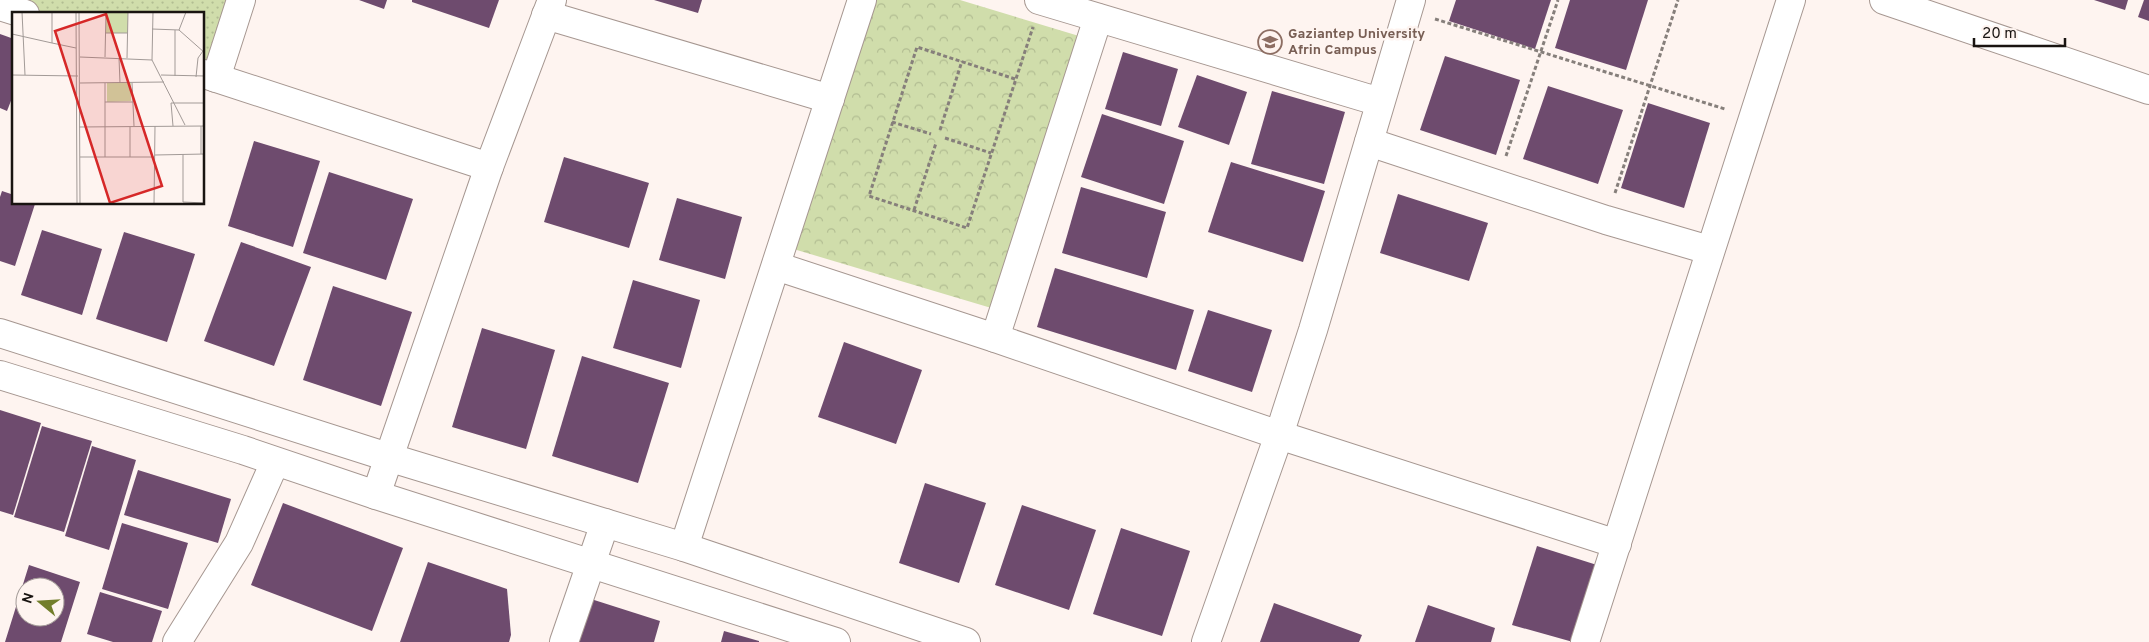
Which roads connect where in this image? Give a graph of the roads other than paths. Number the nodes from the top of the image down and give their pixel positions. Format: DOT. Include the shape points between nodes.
graph roads {
  1 [pos="241,0"];
  2 [pos="862,0"];
  3 [pos="1040,0"];
  4 [pos="1791,0"];
  5 [pos="1884,0"];
  6 [pos="1410,5"];
  7 [pos="0,6"];
  8 [pos="549,8"];
  9 [pos="18,12"];
  10 [pos="1098,18"];
  11 [pos="210,76"];
  12 [pos="2149,90"];
  13 [pos="830,99"];
  14 [pos="1380,102"];
  15 [pos="1369,142"];
  16 [pos="488,167"];
  17 [pos="1710,250"];
  18 [pos="776,266"];
  19 [pos="0,333"];
  20 [pos="995,338"];
  21 [pos="0,375"];
  22 [pos="1279,435"];
  23 [pos="391,458"];
  24 [pos="275,462"];
  25 [pos="376,495"];
  26 [pos="605,523"];
  27 [pos="1617,544"];
  28 [pos="684,547"];
  29 [pos="591,563"];
  30 [pos="177,642"];
  31 [pos="564,642"];
  32 [pos="836,642"];
  33 [pos="966,642"];
  34 [pos="1206,642"];
  35 [pos="1585,642"];
  1 -- 11 [label="street"];
  2 -- 13 [label="street"];
  3 -- 10 [label="street"];
  4 -- 17 [label="street"];
  5 -- 12 [label="street"];
  6 -- 14 [label="street"];
  7 -- 9 [label="street"];
  8 -- 13 [label="street"];
  8 -- 16 [label="street"];
  10 -- 14 [label="street"];
  10 -- 20 [label="street"];
  11 -- 16 [label="street"];
  13 -- 18 [label="street"];
  14 -- 15 [label="street"];
  15 -- 17 [label="street" via="1606,220"];
  15 -- 22 [label="street"];
  16 -- 23 [label="street"];
  17 -- 27 [label="street"];
  18 -- 20 [label="street"];
  18 -- 28 [label="street"];
  19 -- 23 [label="street"];
  20 -- 22 [label="street"];
  21 -- 24 [label="street"];
  22 -- 27 [label="street"];
  22 -- 34 [label="street"];
  23 -- 25 [label="street"];
  23 -- 26 [label="street"];
  24 -- 25 [label="street"];
  24 -- 30 [label="street" via="239,543"];
  25 -- 29 [label="street"];
  26 -- 28 [label="street"];
  26 -- 29 [label="street"];
  27 -- 35 [label="street"];
  28 -- 33 [label="street"];
  29 -- 31 [label="street"];
  29 -- 32 [label="street"];
}
